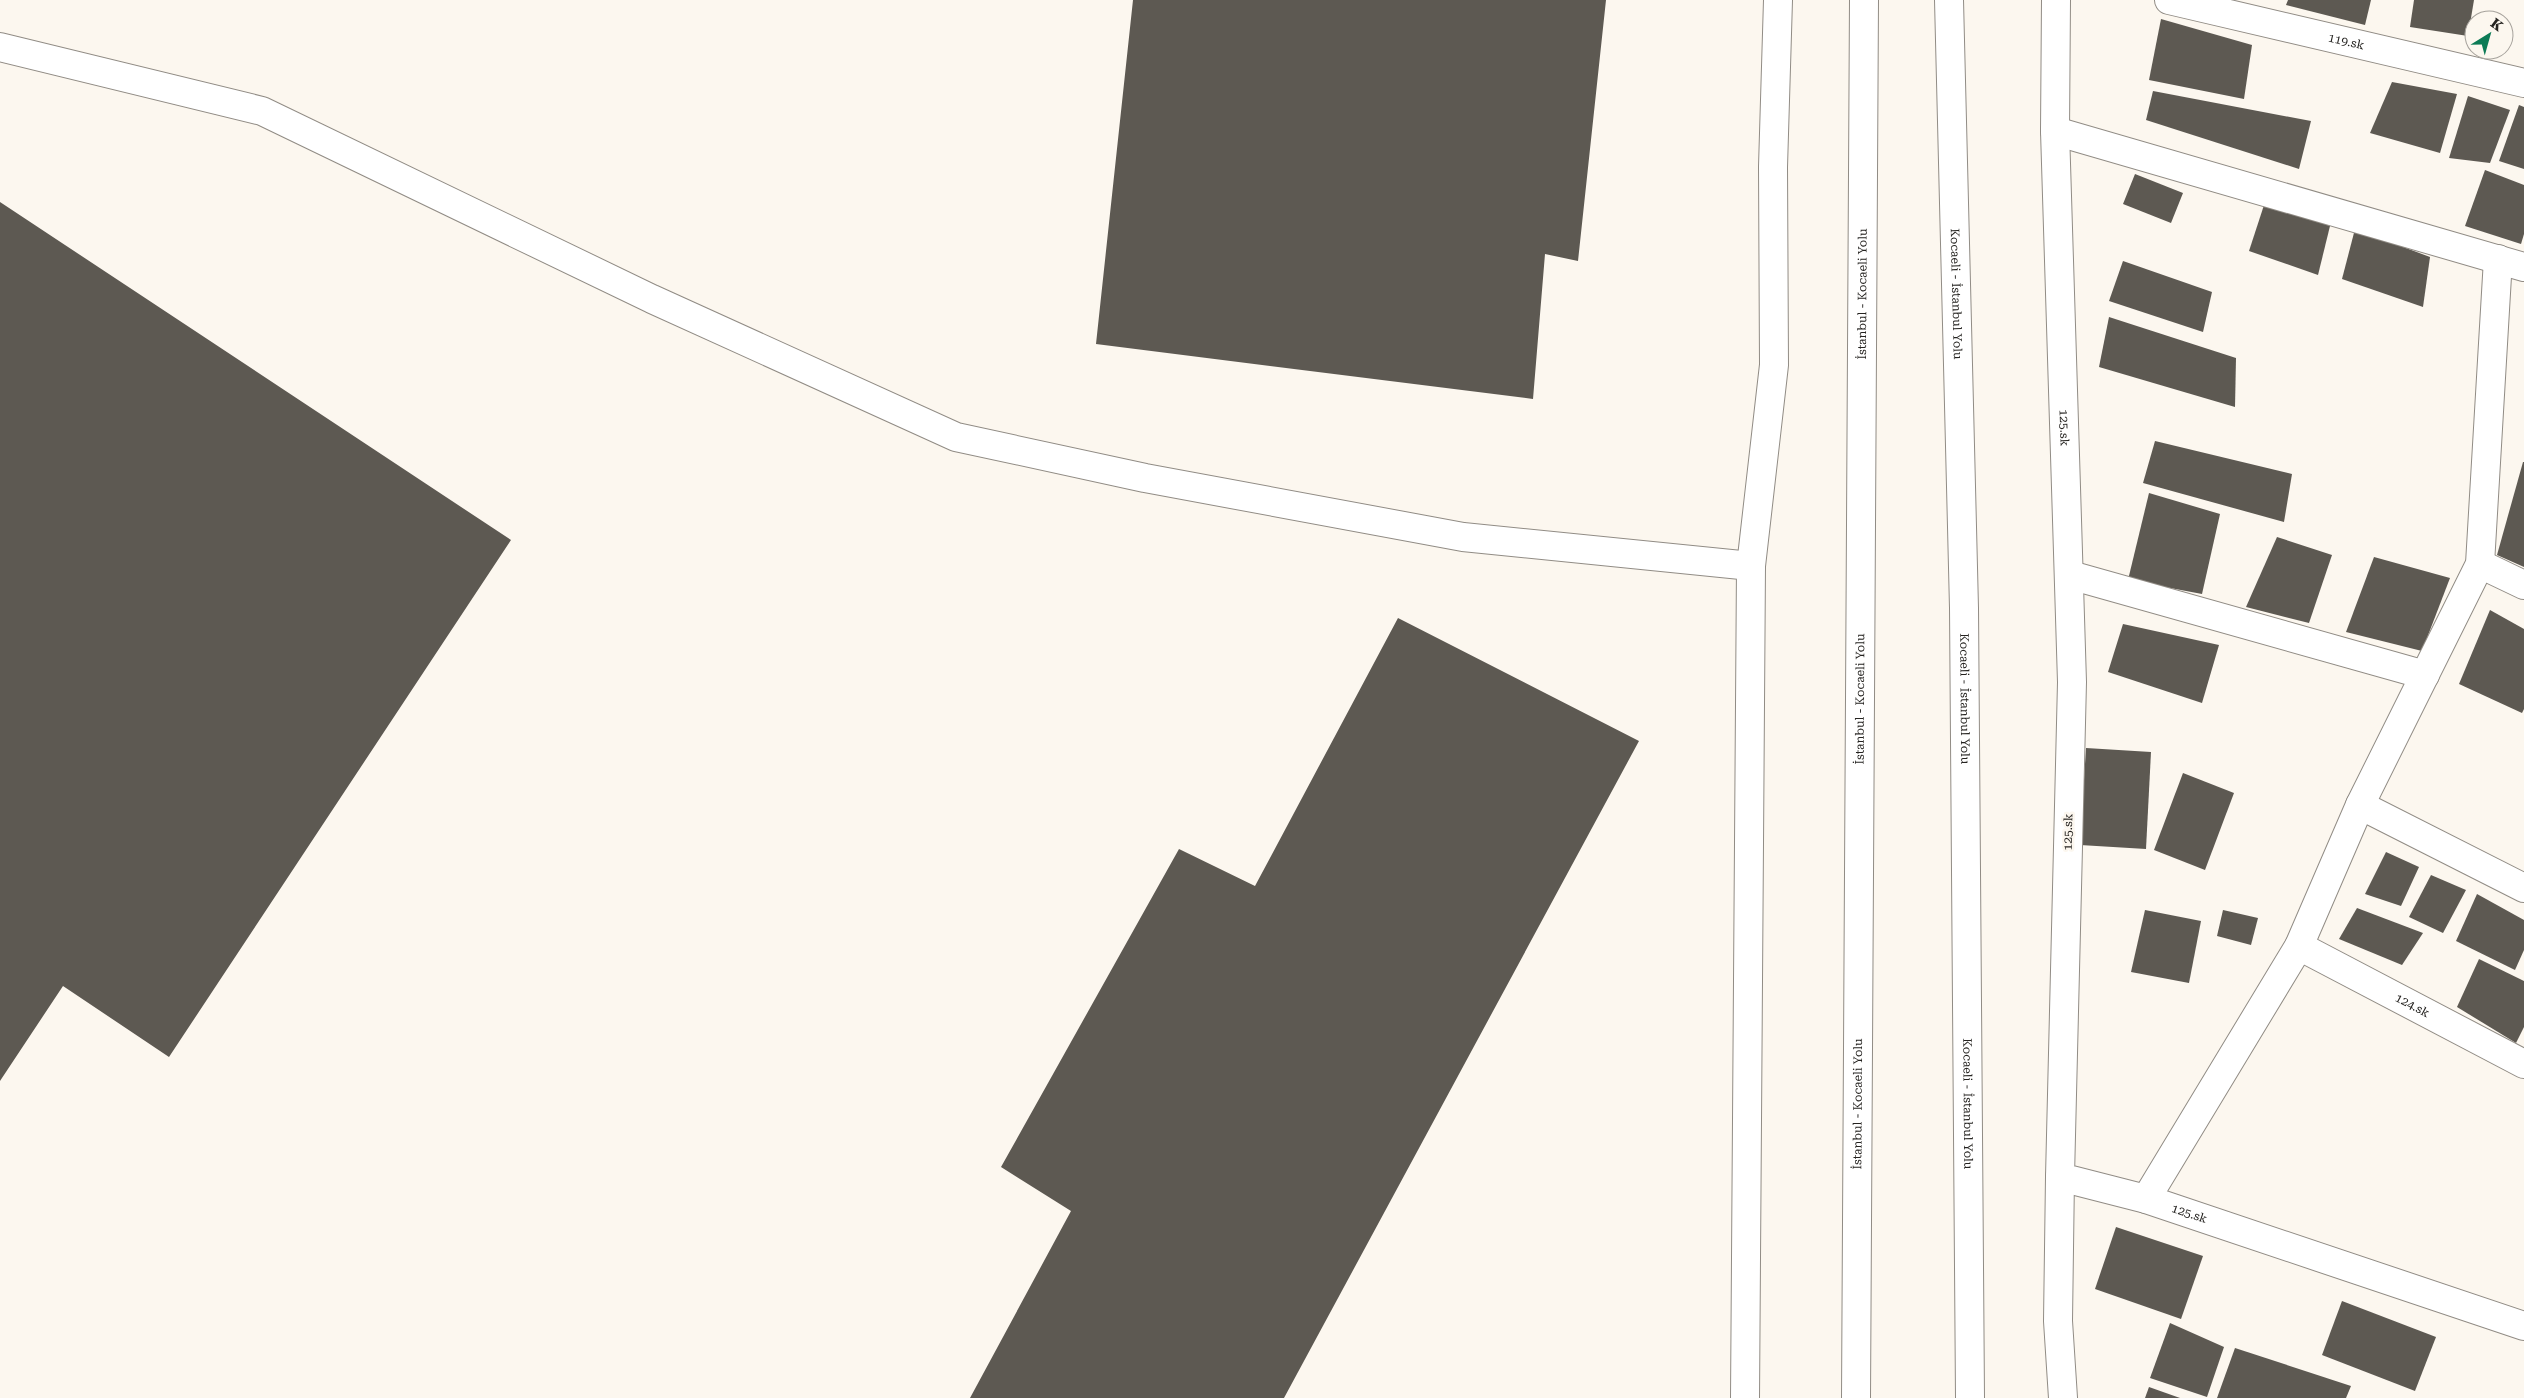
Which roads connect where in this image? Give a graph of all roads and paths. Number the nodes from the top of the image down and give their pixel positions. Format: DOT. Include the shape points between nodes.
graph roads {
  1 [pos="1778,0"];
  2 [pos="1864,0"];
  3 [pos="1949,0"];
  4 [pos="2056,0"];
  5 [pos="2170,0"];
  6 [pos="0,47"];
  7 [pos="2524,83"];
  8 [pos="2055,131"];
  9 [pos="2498,258"];
  10 [pos="2524,267"];
  11 [pos="2480,564"];
  12 [pos="1751,566"];
  13 [pos="2070,576"];
  14 [pos="2524,585"];
  15 [pos="2425,675"];
  16 [pos="2360,805"];
  17 [pos="2524,888"];
  18 [pos="2299,946"];
  19 [pos="2524,1064"];
  20 [pos="2060,1177"];
  21 [pos="2146,1200"];
  22 [pos="2524,1326"];
  23 [pos="1745,1398"];
  24 [pos="1856,1398"];
  25 [pos="1970,1398"];
  26 [pos="2063,1398"];
  1 -- 12 [label="main road" via="1773,167 1774,365"];
  2 -- 24 [label="main road, İstanbul - Kocaeli Yolu"];
  3 -- 25 [label="main road, Kocaeli - İstanbul Yolu" via="1964,608"];
  4 -- 8 [label="main road, 125.sk"];
  5 -- 7 [label="main road, 119.sk"];
  6 -- 12 [label="main road" via="262,111 652,299 956,437 1145,478 1463,537"];
  8 -- 9 [label="main road"];
  8 -- 13 [label="main road, 125.sk"];
  9 -- 10 [label="main road"];
  9 -- 11 [label="main road"];
  11 -- 14 [label="main road"];
  11 -- 15 [label="main road"];
  12 -- 23 [label="main road"];
  13 -- 15 [label="main road"];
  13 -- 20 [label="main road, 125.sk" via="2072,682"];
  15 -- 16 [label="main road"];
  16 -- 17 [label="main road"];
  16 -- 18 [label="main road"];
  18 -- 19 [label="main road, 124.sk"];
  18 -- 21 [label="main road"];
  20 -- 21 [label="main road, 125.sk"];
  20 -- 26 [label="main road" via="2058,1320"];
  21 -- 22 [label="main road, 125.sk"];
}
